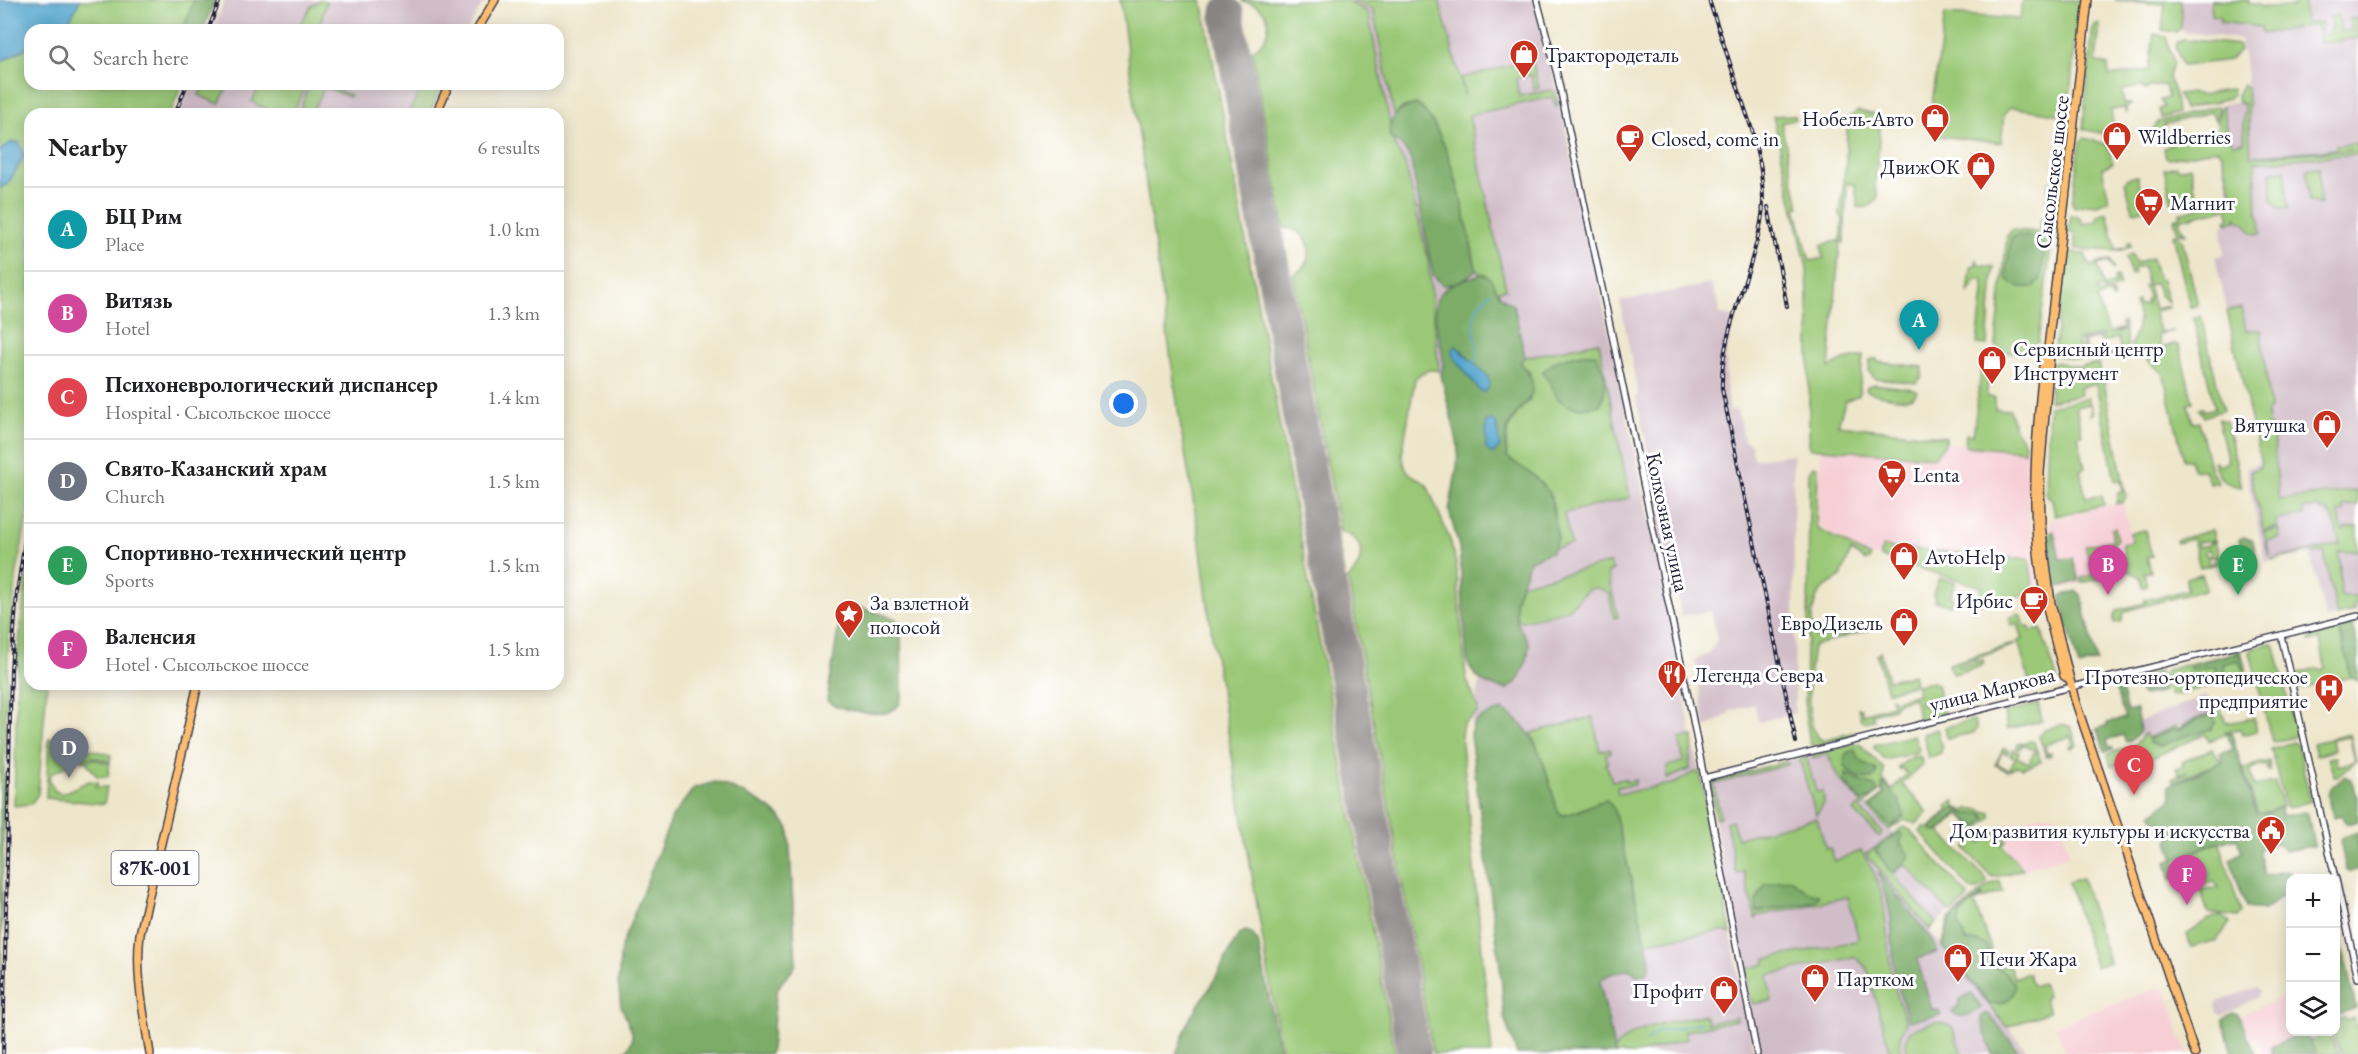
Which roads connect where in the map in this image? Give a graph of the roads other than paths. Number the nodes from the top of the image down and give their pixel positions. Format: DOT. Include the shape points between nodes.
graph roads {
  1 [pos="495,0"];
  2 [pos="1537,0"];
  3 [pos="2088,0"];
  4 [pos="481,24"];
  5 [pos="446,90"];
  6 [pos="439,108"];
  7 [pos="2358,616"];
  8 [pos="2281,635"];
  9 [pos="2070,683"];
  10 [pos="197,690"];
  11 [pos="1704,778"];
  12 [pos="2334,874"];
  13 [pos="2340,901"];
  14 [pos="2358,978"];
  15 [pos="150,1054"];
  16 [pos="1757,1054"];
  17 [pos="2195,1054"];
  1 -- 4 [label="main road"];
  2 -- 11 [label="street, Колхозная улица" via="1561,94"];
  3 -- 9 [label="main road, Сысольское шоссе" via="2048,348 2040,473 2049,594"];
  5 -- 6 [label="main road"];
  7 -- 8 [label="street, улица Маркова"];
  8 -- 9 [label="street, улица Маркова"];
  8 -- 12 [label="street"];
  9 -- 11 [label="street, улица Маркова"];
  9 -- 17 [label="main road, Сысольское шоссе"];
  10 -- 15 [label="main road, 87К-001" via="140,934 138,977"];
  11 -- 16 [label="street, Колхозная улица"];
  13 -- 14 [label="street"];
}
